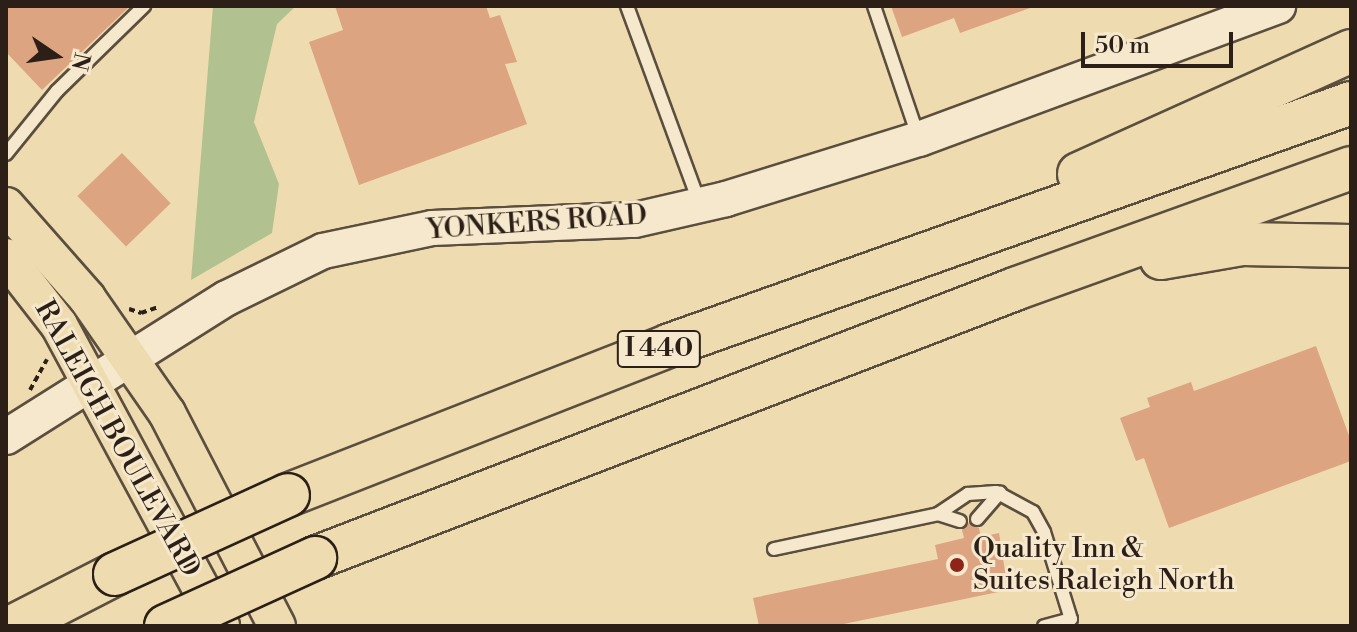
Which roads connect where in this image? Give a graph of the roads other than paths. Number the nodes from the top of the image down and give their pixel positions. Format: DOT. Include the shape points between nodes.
graph roads {
  1 [pos="144,6"];
  2 [pos="627,6"];
  3 [pos="874,6"];
  4 [pos="1278,6"];
  5 [pos="1351,51"];
  6 [pos="1351,103"];
  7 [pos="919,139"];
  8 [pos="6,154"];
  9 [pos="1351,168"];
  10 [pos="700,205"];
  11 [pos="6,206"];
  12 [pos="1035,215"];
  13 [pos="1351,246"];
  14 [pos="6,257"];
  15 [pos="1015,289"];
  16 [pos="129,358"];
  17 [pos="89,380"];
  18 [pos="6,437"];
  19 [pos="1000,493"];
  20 [pos="938,514"];
  21 [pos="977,519"];
  22 [pos="960,521"];
  23 [pos="774,549"];
  24 [pos="14,626"];
  25 [pos="166,626"];
  26 [pos="221,626"];
  27 [pos="277,626"];
  28 [pos="1044,626"];
  1 -- 8 [label="lane" via="57,91"];
  2 -- 10 [label="lane"];
  3 -- 7 [label="lane"];
  4 -- 7 [label="street, YONKERS ROAD"];
  5 -- 12 [label="highway" via="1269,92 1086,167"];
  6 -- 12 [label="highway, I 440"];
  7 -- 10 [label="street, YONKERS ROAD"];
  9 -- 15 [label="highway, I 440"];
  10 -- 16 [label="street, YONKERS ROAD" via="635,220 483,223 366,238 295,261"];
  11 -- 16 [label="main road, RALEIGH BOULEVARD" via="79,288"];
  12 -- 24 [label="highway, I 440, bridge" via="490,411 288,495"];
  13 -- 15 [label="highway" via="1228,246"];
  14 -- 17 [label="main road, RALEIGH BOULEVARD" via="59,325"];
  15 -- 25 [label="highway, I 440, bridge" via="315,558"];
  16 -- 17 [label="street, YONKERS ROAD"];
  16 -- 27 [label="main road, RALEIGH BOULEVARD" via="200,469"];
  17 -- 18 [label="street, YONKERS ROAD"];
  17 -- 26 [label="main road, RALEIGH BOULEVARD"];
  19 -- 20 [label="lane" via="968,494"];
  19 -- 21 [label="lane"];
  19 -- 28 [label="lane" via="1033,512 1044,532 1071,619"];
  20 -- 22 [label="lane"];
  20 -- 23 [label="lane"];
}
